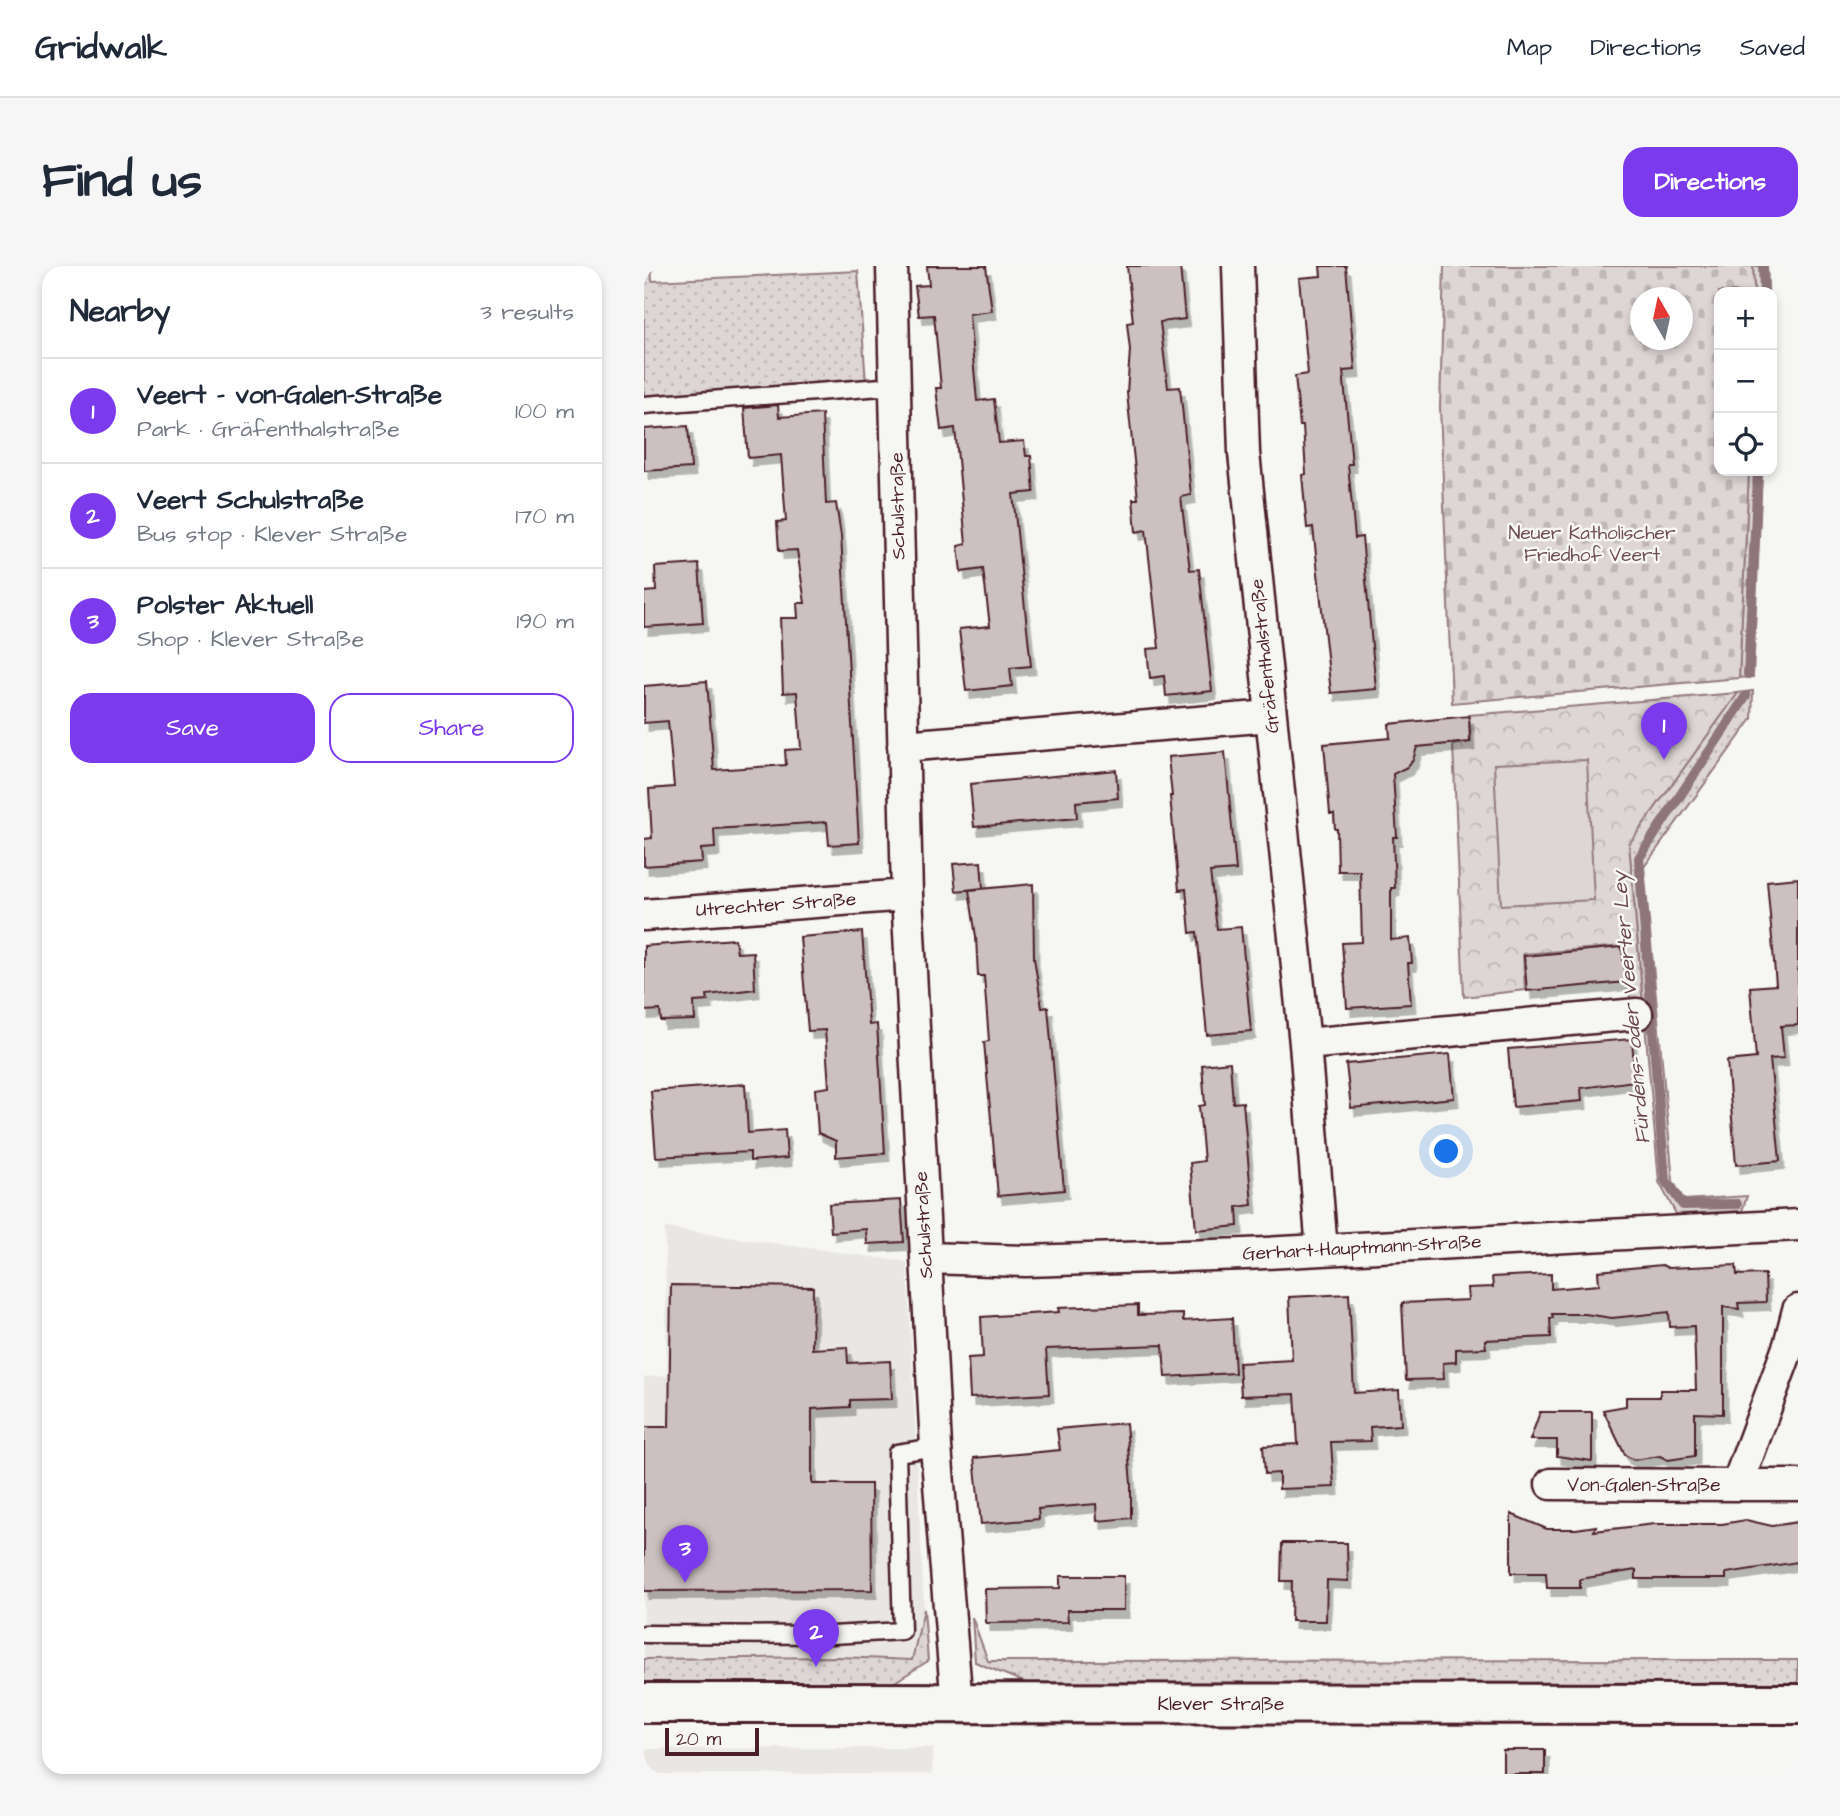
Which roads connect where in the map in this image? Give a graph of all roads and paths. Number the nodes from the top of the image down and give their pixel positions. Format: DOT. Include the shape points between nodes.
graph roads {
  1 [pos="892,266"];
  2 [pos="1238,266"];
  3 [pos="895,386"];
  4 [pos="644,405"];
  5 [pos="1271,716"];
  6 [pos="904,746"];
  7 [pos="907,895"];
  8 [pos="644,915"];
  9 [pos="1637,1014"];
  10 [pos="1305,1045"];
  11 [pos="1798,1225"];
  12 [pos="1322,1250"];
  13 [pos="926,1258"];
  14 [pos="1798,1310"];
  15 [pos="936,1447"];
  16 [pos="1551,1484"];
  17 [pos="1737,1485"];
  18 [pos="1798,1486"];
  19 [pos="644,1634"];
  20 [pos="644,1703"];
  21 [pos="1798,1704"];
  22 [pos="957,1705"];
  1 -- 3 [label="street, Schulstraße"];
  2 -- 5 [label="street, Gräfenthalstraße" via="1244,453"];
  3 -- 4 [label="lane"];
  3 -- 6 [label="street, Schulstraße"];
  5 -- 6 [label="street"];
  5 -- 10 [label="street, Gräfenthalstraße"];
  6 -- 7 [label="street, Schulstraße"];
  7 -- 8 [label="street, Utrechter Straße"];
  7 -- 13 [label="street, Schulstraße"];
  9 -- 10 [label="street"];
  10 -- 12 [label="street, Gräfenthalstraße"];
  11 -- 12 [label="street, Gerhart-Hauptmann-Straße"];
  12 -- 13 [label="street, Gerhart-Hauptmann-Straße" via="1026,1261"];
  13 -- 15 [label="street, Schulstraße"];
  14 -- 17 [label="street, Von-Galen-Straße"];
  15 -- 19 [label="lane" via="897,1453 902,1631"];
  15 -- 22 [label="street, Schulstraße"];
  16 -- 17 [label="street, Von-Galen-Straße"];
  17 -- 18 [label="street, Von-Galen-Straße"];
  20 -- 22 [label="main road, Klever Straße"];
  21 -- 22 [label="main road, Klever Straße"];
}
